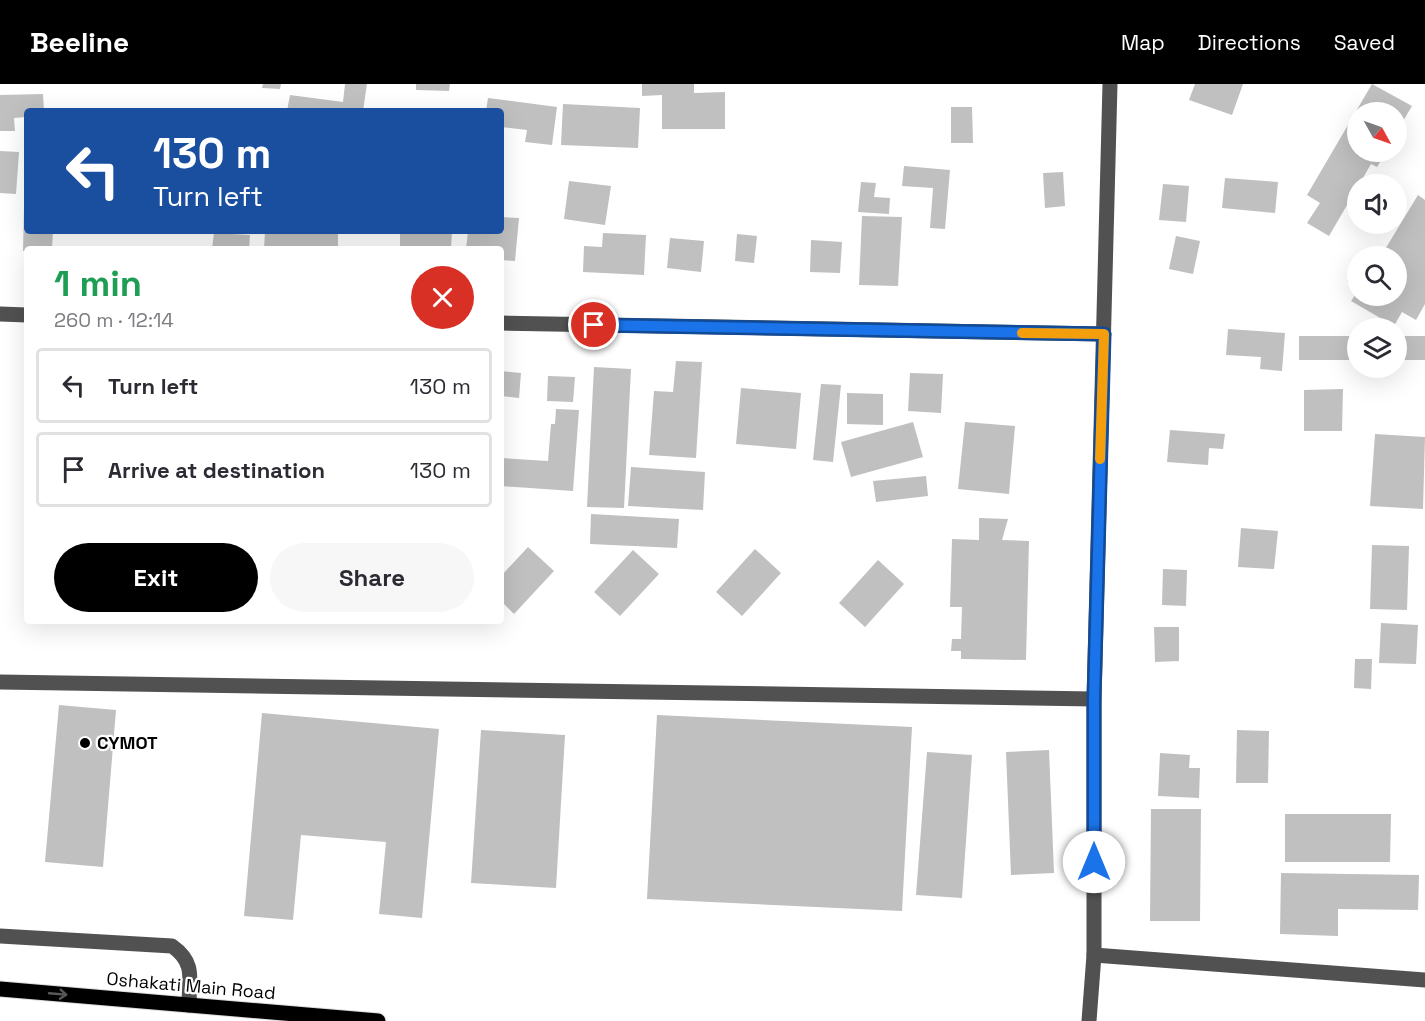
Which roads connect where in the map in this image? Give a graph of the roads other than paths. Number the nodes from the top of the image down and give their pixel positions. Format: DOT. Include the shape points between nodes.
graph roads {
  1 [pos="1110,84"];
  2 [pos="0,314"];
  3 [pos="24,315"];
  4 [pos="504,323"];
  5 [pos="1104,334"];
  6 [pos="0,682"];
  7 [pos="1094,699"];
  8 [pos="0,936"];
  9 [pos="1094,955"];
  10 [pos="1425,980"];
  11 [pos="0,989"];
  12 [pos="189,1005"];
  13 [pos="378,1021"];
  14 [pos="1089,1021"];
  1 -- 5 [label="street"];
  2 -- 3 [label="street"];
  4 -- 5 [label="street"];
  5 -- 7 [label="street"];
  6 -- 7 [label="street"];
  7 -- 9 [label="street"];
  8 -- 12 [label="street" via="172,946 189,963"];
  9 -- 10 [label="street"];
  9 -- 14 [label="street"];
  11 -- 12 [label="main road, Oshakati Main Road, one-way"];
  12 -- 13 [label="main road, Oshakati Main Road"];
}
